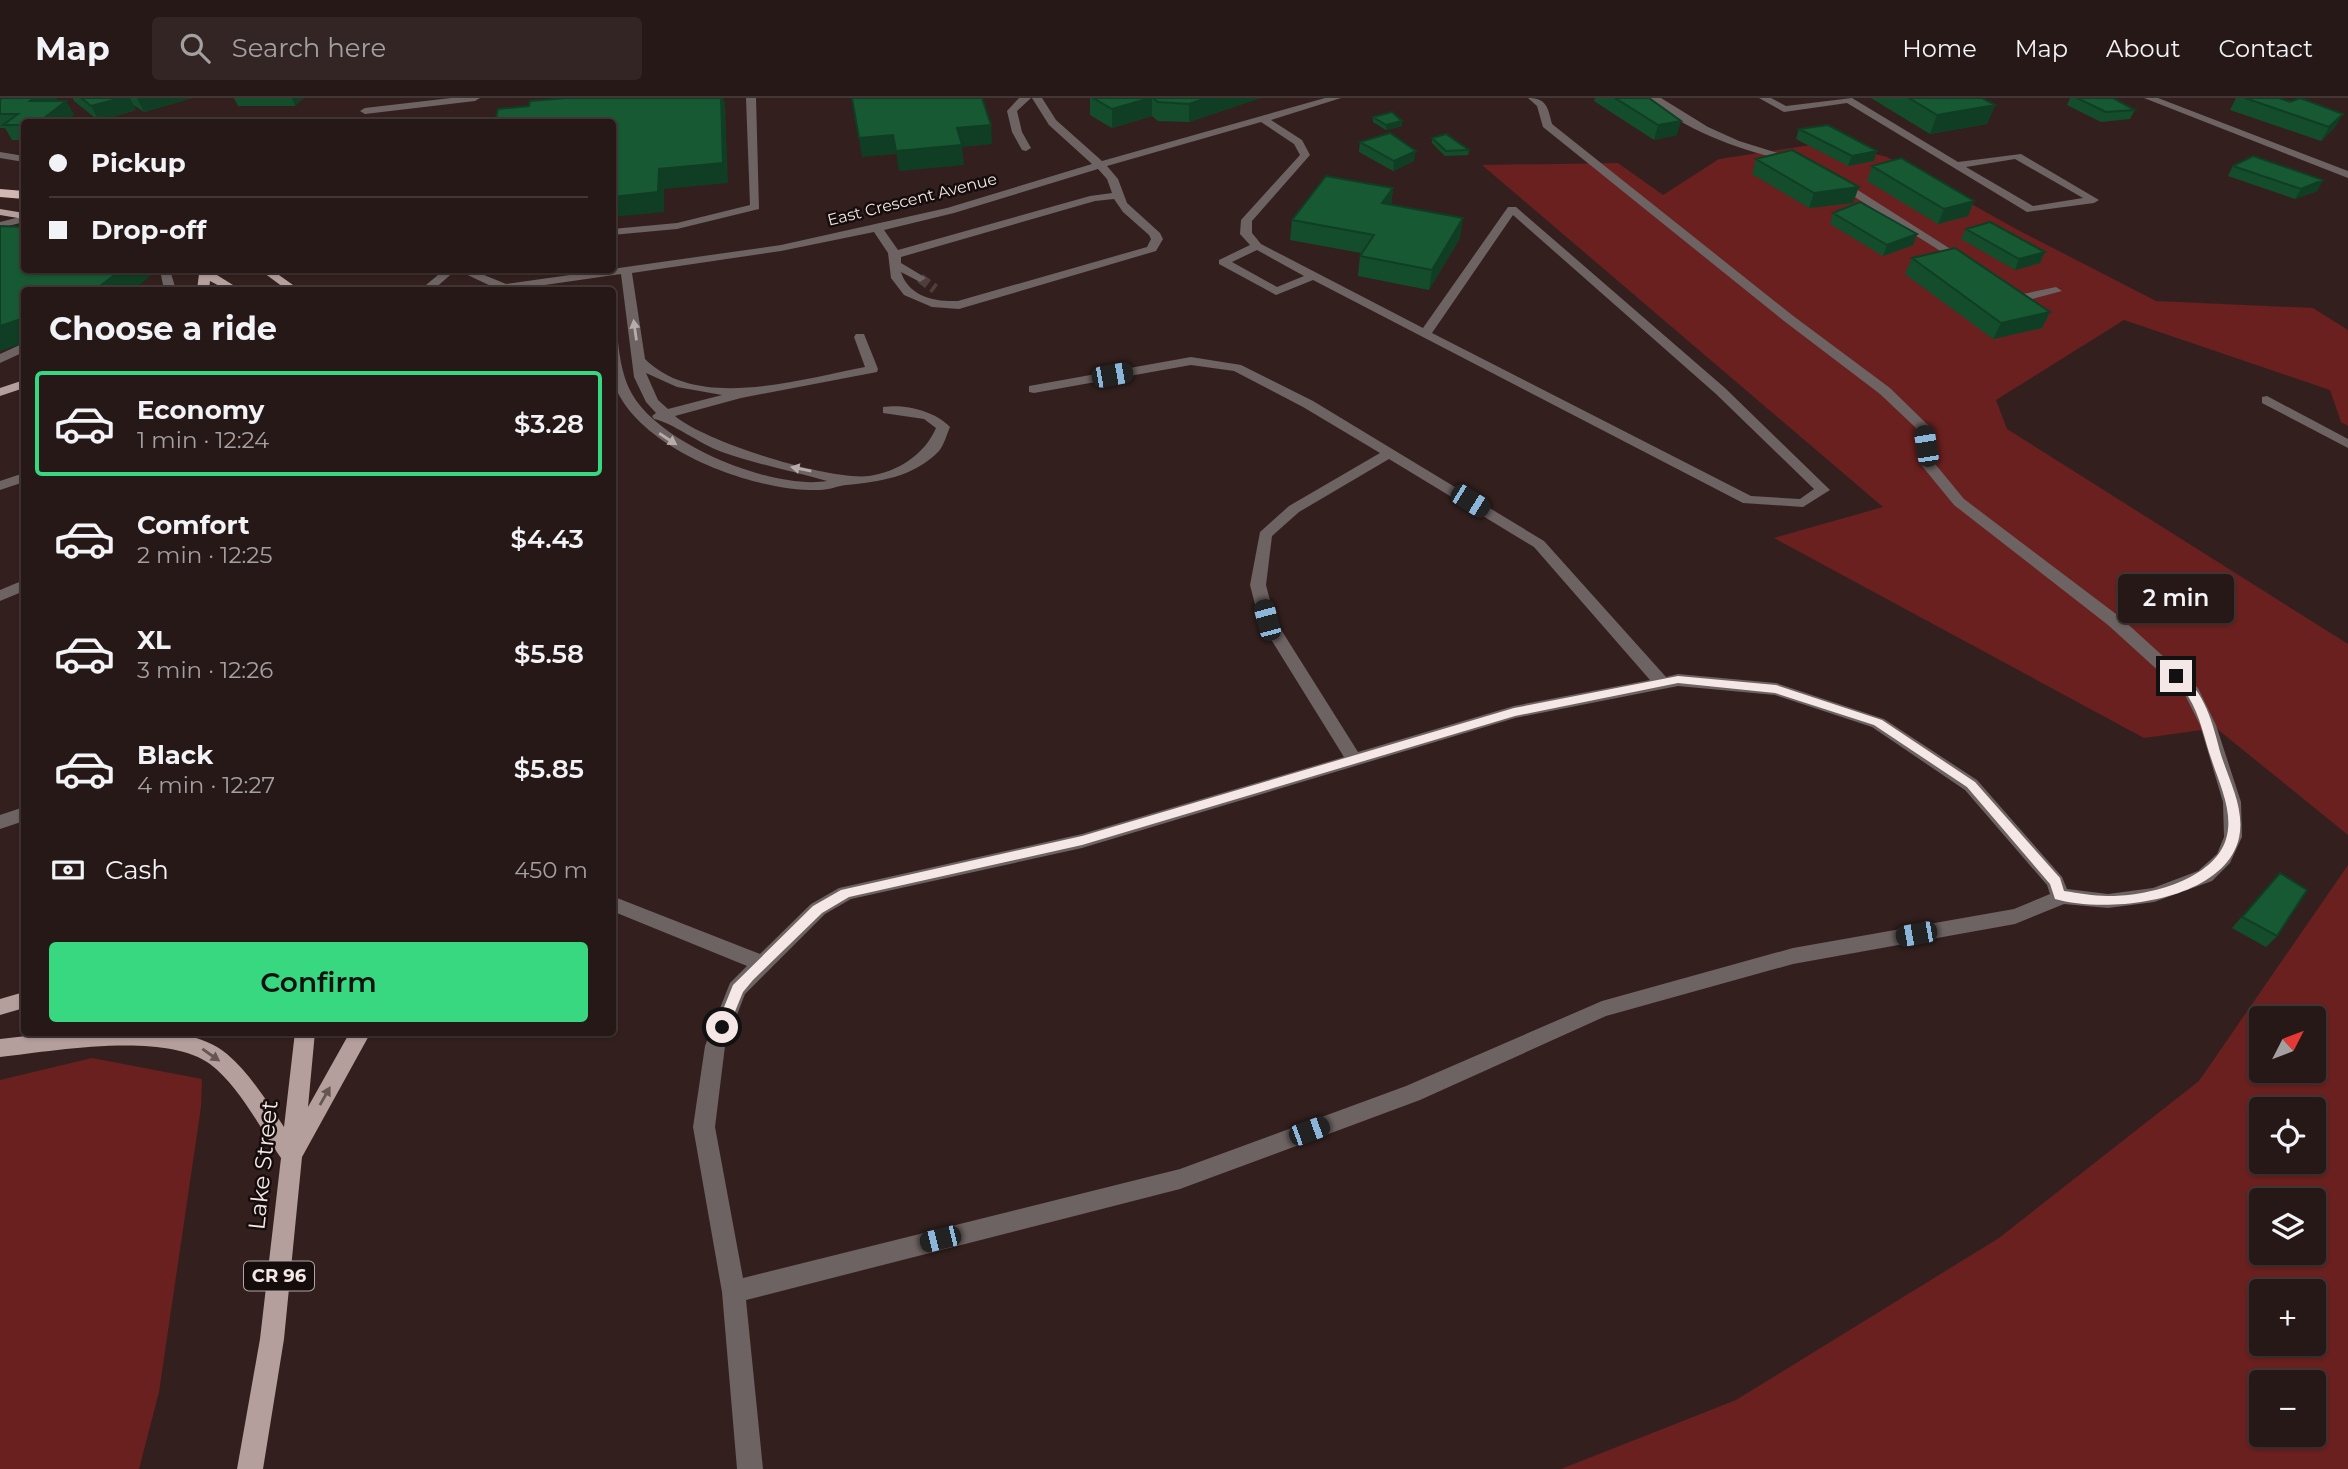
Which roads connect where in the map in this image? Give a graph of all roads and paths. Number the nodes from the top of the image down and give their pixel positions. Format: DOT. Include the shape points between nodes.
graph roads {
  1 [pos="368,98"];
  2 [pos="475,98"];
  3 [pos="751,98"];
  4 [pos="1026,98"];
  5 [pos="1037,98"];
  6 [pos="1335,98"];
  7 [pos="1533,98"];
  8 [pos="1654,98"];
  9 [pos="1764,98"];
  10 [pos="2149,98"];
  11 [pos="1827,100"];
  12 [pos="532,115"];
  13 [pos="360,117"];
  14 [pos="293,119"];
  15 [pos="504,119"];
  16 [pos="1263,119"];
  17 [pos="1026,148"];
  18 [pos="0,155"];
  19 [pos="21,158"];
  20 [pos="1100,164"];
  21 [pos="1956,165"];
  22 [pos="1815,169"];
  23 [pos="1827,175"];
  24 [pos="2348,175"];
  25 [pos="0,193"];
  26 [pos="21,195"];
  27 [pos="1118,195"];
  28 [pos="21,207"];
  29 [pos="4,213"];
  30 [pos="21,217"];
  31 [pos="21,219"];
  32 [pos="0,225"];
  33 [pos="877,228"];
  34 [pos="616,232"];
  35 [pos="1257,246"];
  36 [pos="895,259"];
  37 [pos="626,270"];
  38 [pos="1978,270"];
  39 [pos="616,272"];
  40 [pos="206,273"];
  41 [pos="269,273"];
  42 [pos="446,273"];
  43 [pos="470,273"];
  44 [pos="610,273"];
  45 [pos="604,274"];
  46 [pos="1313,276"];
  47 [pos="920,278"];
  48 [pos="2000,284"];
  49 [pos="230,287"];
  50 [pos="290,287"];
  51 [pos="430,287"];
  52 [pos="504,287"];
  53 [pos="513,287"];
  54 [pos="606,287"];
  55 [pos="935,289"];
  56 [pos="2056,291"];
  57 [pos="955,305"];
  58 [pos="1425,334"];
  59 [pos="860,337"];
  60 [pos="21,348"];
  61 [pos="0,359"];
  62 [pos="639,360"];
  63 [pos="616,372"];
  64 [pos="21,385"];
  65 [pos="1034,389"];
  66 [pos="0,392"];
  67 [pos="740,394"];
  68 [pos="2267,400"];
  69 [pos="888,410"];
  70 [pos="665,414"];
  71 [pos="645,421"];
  72 [pos="2348,444"];
  73 [pos="1390,453"];
  74 [pos="21,478"];
  75 [pos="843,481"];
  76 [pos="0,486"];
  77 [pos="21,586"];
  78 [pos="0,596"];
  79 [pos="1662,683"];
  80 [pos="1355,761"];
  81 [pos="21,815"];
  82 [pos="0,822"];
  83 [pos="2060,896"];
  84 [pos="616,905"];
  85 [pos="761,963"];
  86 [pos="21,1001"];
  87 [pos="0,1007"];
  88 [pos="23,1036"];
  89 [pos="305,1036"];
  90 [pos="359,1036"];
  91 [pos="0,1042"];
  92 [pos="0,1048"];
  93 [pos="292,1156"];
  94 [pos="734,1292"];
  95 [pos="250,1469"];
  96 [pos="750,1469"];
  1 -- 13 [label="street"];
  2 -- 13 [label="street"];
  3 -- 34 [label="street" via="755,207 677,226"];
  4 -- 17 [label="street" via="1012,111"];
  5 -- 20 [label="street" via="1056,130"];
  6 -- 16 [label="street, East Crescent Avenue"];
  7 -- 83 [label="street" via="1542,105 1547,125 1885,391 1923,427 1929,466 1959,502 2114,621 2192,692 2208,725 2232,802 2233,837 2224,858 2205,876 2154,895 2109,901"];
  8 -- 22 [label="street" via="1703,129"];
  9 -- 11 [label="street" via="1784,109"];
  10 -- 24 [label="street"];
  11 -- 21 [label="street" via="1849,100"];
  12 -- 15 [label="street"];
  13 -- 14 [label="street"];
  16 -- 20 [label="street, East Crescent Avenue"];
  16 -- 35 [label="street" via="1290,136 1305,155 1247,220 1246,234"];
  18 -- 19 [label="street"];
  20 -- 27 [label="street" via="1117,186"];
  20 -- 33 [label="street, East Crescent Avenue" via="950,211"];
  21 -- 21 [label="street" via="2017,156 2094,200 2031,210"];
  23 -- 38 [label="street"];
  25 -- 26 [label="highway"];
  27 -- 36 [label="street" via="1094,198"];
  27 -- 57 [label="street" via="1124,206 1153,230 1157,239 1152,249"];
  28 -- 29 [label="street"];
  29 -- 30 [label="main road"];
  31 -- 32 [label="street"];
  33 -- 36 [label="street"];
  33 -- 37 [label="street, East Crescent Avenue" via="781,248"];
  35 -- 46 [label="street"];
  35 -- 46 [label="street" via="1223,262 1276,291"];
  36 -- 47 [label="street"];
  36 -- 57 [label="street" via="895,276 906,290 923,302"];
  37 -- 39 [label="street, East Crescent Avenue"];
  62 -- 37 [label="street, one-way"];
  40 -- 49 [label="main road"];
  41 -- 50 [label="main road"];
  42 -- 51 [label="street"];
  43 -- 52 [label="street"];
  44 -- 45 [label="street, East Crescent Avenue"];
  45 -- 53 [label="street, East Crescent Avenue"];
  45 -- 54 [label="street"];
  46 -- 58 [label="street"];
  48 -- 56 [label="street" via="2021,298"];
  55 -- 57 [label="street"];
  58 -- 58 [label="street" via="1748,500 1803,503 1823,490 1781,446 1542,230 1512,209"];
  59 -- 67 [label="street" via="872,369"];
  60 -- 61 [label="street"];
  62 -- 67 [label="street" via="646,369 670,380"];
  62 -- 70 [label="street" via="639,375"];
  63 -- 71 [label="street" via="626,397"];
  64 -- 66 [label="main road"];
  65 -- 73 [label="street" via="1191,361 1237,368"];
  67 -- 70 [label="street"];
  68 -- 72 [label="street"];
  69 -- 75 [label="street" via="928,416 943,427 934,448 903,470 871,480"];
  70 -- 71 [label="street"];
  75 -- 70 [label="street, one-way" via="736,453 685,429"];
  71 -- 75 [label="street, one-way" via="684,449 762,478 818,487"];
  73 -- 79 [label="street" via="1539,544"];
  73 -- 80 [label="street" via="1294,509 1265,535 1258,584 1267,620"];
  74 -- 76 [label="street"];
  77 -- 78 [label="street"];
  79 -- 80 [label="street" via="1514,712"];
  79 -- 83 [label="street" via="1678,680 1776,689 1878,723 1971,785 2055,882"];
  80 -- 85 [label="street" via="1082,841 846,893 818,909"];
  81 -- 82 [label="street"];
  83 -- 94 [label="street" via="2015,916 1793,956 1602,1009 1413,1093 1180,1179"];
  84 -- 85 [label="street"];
  85 -- 94 [label="street" via="737,989 715,1046 704,1127"];
  86 -- 87 [label="main road"];
  88 -- 91 [label="main road"];
  89 -- 93 [label="main road, Lake Street / CR 96"];
  93 -- 90 [label="main road, one-way"];
  92 -- 93 [label="main road, one-way" via="118,1038 190,1043 216,1057 244,1086"];
  93 -- 95 [label="main road, Lake Street / CR 96" via="272,1339"];
  94 -- 96 [label="street"];
}
